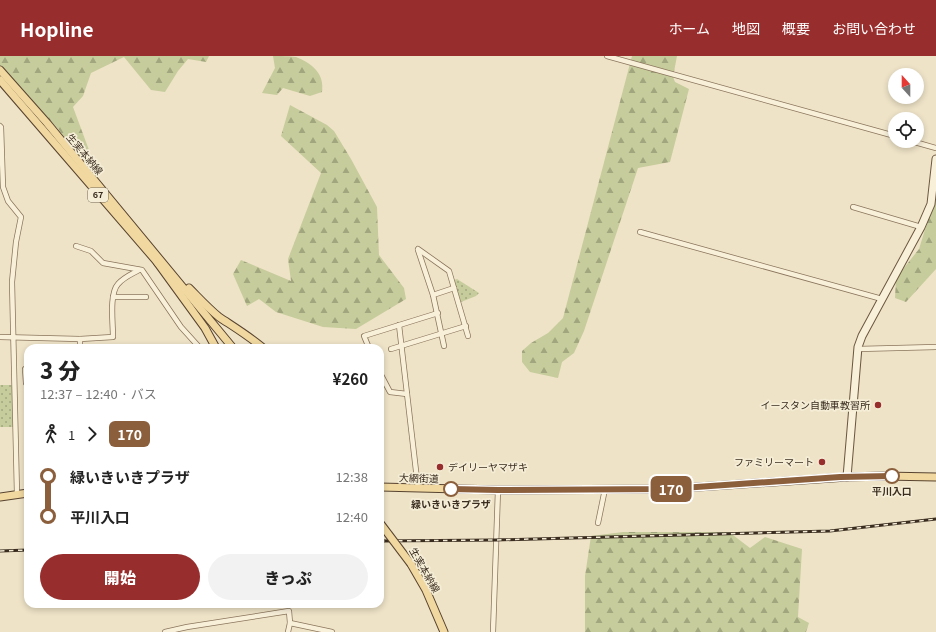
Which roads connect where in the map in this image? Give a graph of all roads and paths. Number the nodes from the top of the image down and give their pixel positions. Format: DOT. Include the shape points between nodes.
graph roads {
  1 [pos="607,56"];
  2 [pos="0,70"];
  3 [pos="0,80"];
  4 [pos="0,126"];
  5 [pos="888,134"];
  6 [pos="924,145"];
  7 [pos="936,148"];
  8 [pos="936,159"];
  9 [pos="853,207"];
  10 [pos="921,227"];
  11 [pos="640,232"];
  12 [pos="76,246"];
  13 [pos="158,260"];
  14 [pos="139,270"];
  15 [pos="454,288"];
  16 [pos="433,295"];
  17 [pos="113,297"];
  18 [pos="146,297"];
  19 [pos="882,299"];
  20 [pos="438,313"];
  21 [pos="399,325"];
  22 [pos="466,326"];
  23 [pos="442,333"];
  24 [pos="468,336"];
  25 [pos="0,337"];
  26 [pos="13,337"];
  27 [pos="80,339"];
  28 [pos="80,344"];
  29 [pos="196,344"];
  30 [pos="214,344"];
  31 [pos="230,344"];
  32 [pos="258,344"];
  33 [pos="367,344"];
  34 [pos="402,346"];
  35 [pos="444,346"];
  36 [pos="936,347"];
  37 [pos="391,349"];
  38 [pos="858,349"];
  39 [pos="14,369"];
  40 [pos="24,369"];
  41 [pos="384,381"];
  42 [pos="406,394"];
  43 [pos="848,477"];
  44 [pos="936,477"];
  45 [pos="384,487"];
  46 [pos="418,488"];
  47 [pos="605,489"];
  48 [pos="498,490"];
  49 [pos="24,493"];
  50 [pos="17,494"];
  51 [pos="0,497"];
  52 [pos="598,523"];
  53 [pos="384,528"];
  54 [pos="384,534"];
  55 [pos="411,564"];
  56 [pos="289,611"];
  57 [pos="290,623"];
  58 [pos="165,632"];
  59 [pos="288,632"];
  60 [pos="332,632"];
  61 [pos="444,632"];
  62 [pos="493,632"];
  1 -- 5 [label="street"];
  2 -- 13 [label="main road, 生実本納線 / 67" via="47,123"];
  3 -- 13 [label="main road, 生実本納線 / 67"];
  4 -- 26 [label="street" via="3,187 8,201 21,217 13,265"];
  6 -- 7 [label="street"];
  8 -- 10 [label="street" via="931,204"];
  9 -- 10 [label="street"];
  10 -- 19 [label="street"];
  11 -- 19 [label="street"];
  12 -- 14 [label="street" via="91,248 103,263"];
  13 -- 30 [label="main road, 67"];
  13 -- 31 [label="main road, 生実本納線 / 67"];
  13 -- 32 [label="main road, 67" via="211,310"];
  14 -- 17 [label="street" via="119,283"];
  14 -- 29 [label="street" via="142,270 181,327"];
  15 -- 16 [label="street"];
  15 -- 16 [label="street" via="450,271 418,250"];
  15 -- 22 [label="street"];
  16 -- 20 [label="street"];
  17 -- 18 [label="street"];
  17 -- 27 [label="street" via="113,337"];
  19 -- 38 [label="street" via="862,336"];
  20 -- 21 [label="street"];
  20 -- 23 [label="street"];
  21 -- 33 [label="street" via="364,336"];
  21 -- 34 [label="street"];
  22 -- 23 [label="street"];
  22 -- 24 [label="street"];
  23 -- 34 [label="street"];
  23 -- 35 [label="street"];
  25 -- 26 [label="street"];
  26 -- 27 [label="street"];
  26 -- 39 [label="street"];
  27 -- 28 [label="street"];
  34 -- 37 [label="street"];
  34 -- 42 [label="street"];
  36 -- 38 [label="street"];
  38 -- 43 [label="street"];
  39 -- 40 [label="street"];
  39 -- 50 [label="street"];
  41 -- 42 [label="street" via="390,392"];
  42 -- 46 [label="street"];
  43 -- 44 [label="main road, 大網街道"];
  43 -- 47 [label="main road, 大網街道" via="668,489"];
  45 -- 46 [label="main road, 大網街道"];
  46 -- 48 [label="main road, 大網街道"];
  47 -- 48 [label="main road, 大網街道"];
  47 -- 52 [label="street"];
  48 -- 62 [label="street"];
  49 -- 50 [label="main road"];
  50 -- 51 [label="main road"];
  53 -- 55 [label="main road, 生実本納線, bridge"];
  54 -- 55 [label="main road, bridge"];
  55 -- 61 [label="main road, 生実本納線"];
  56 -- 57 [label="street"];
  56 -- 58 [label="street"];
  57 -- 59 [label="street"];
  57 -- 60 [label="street"];
}
